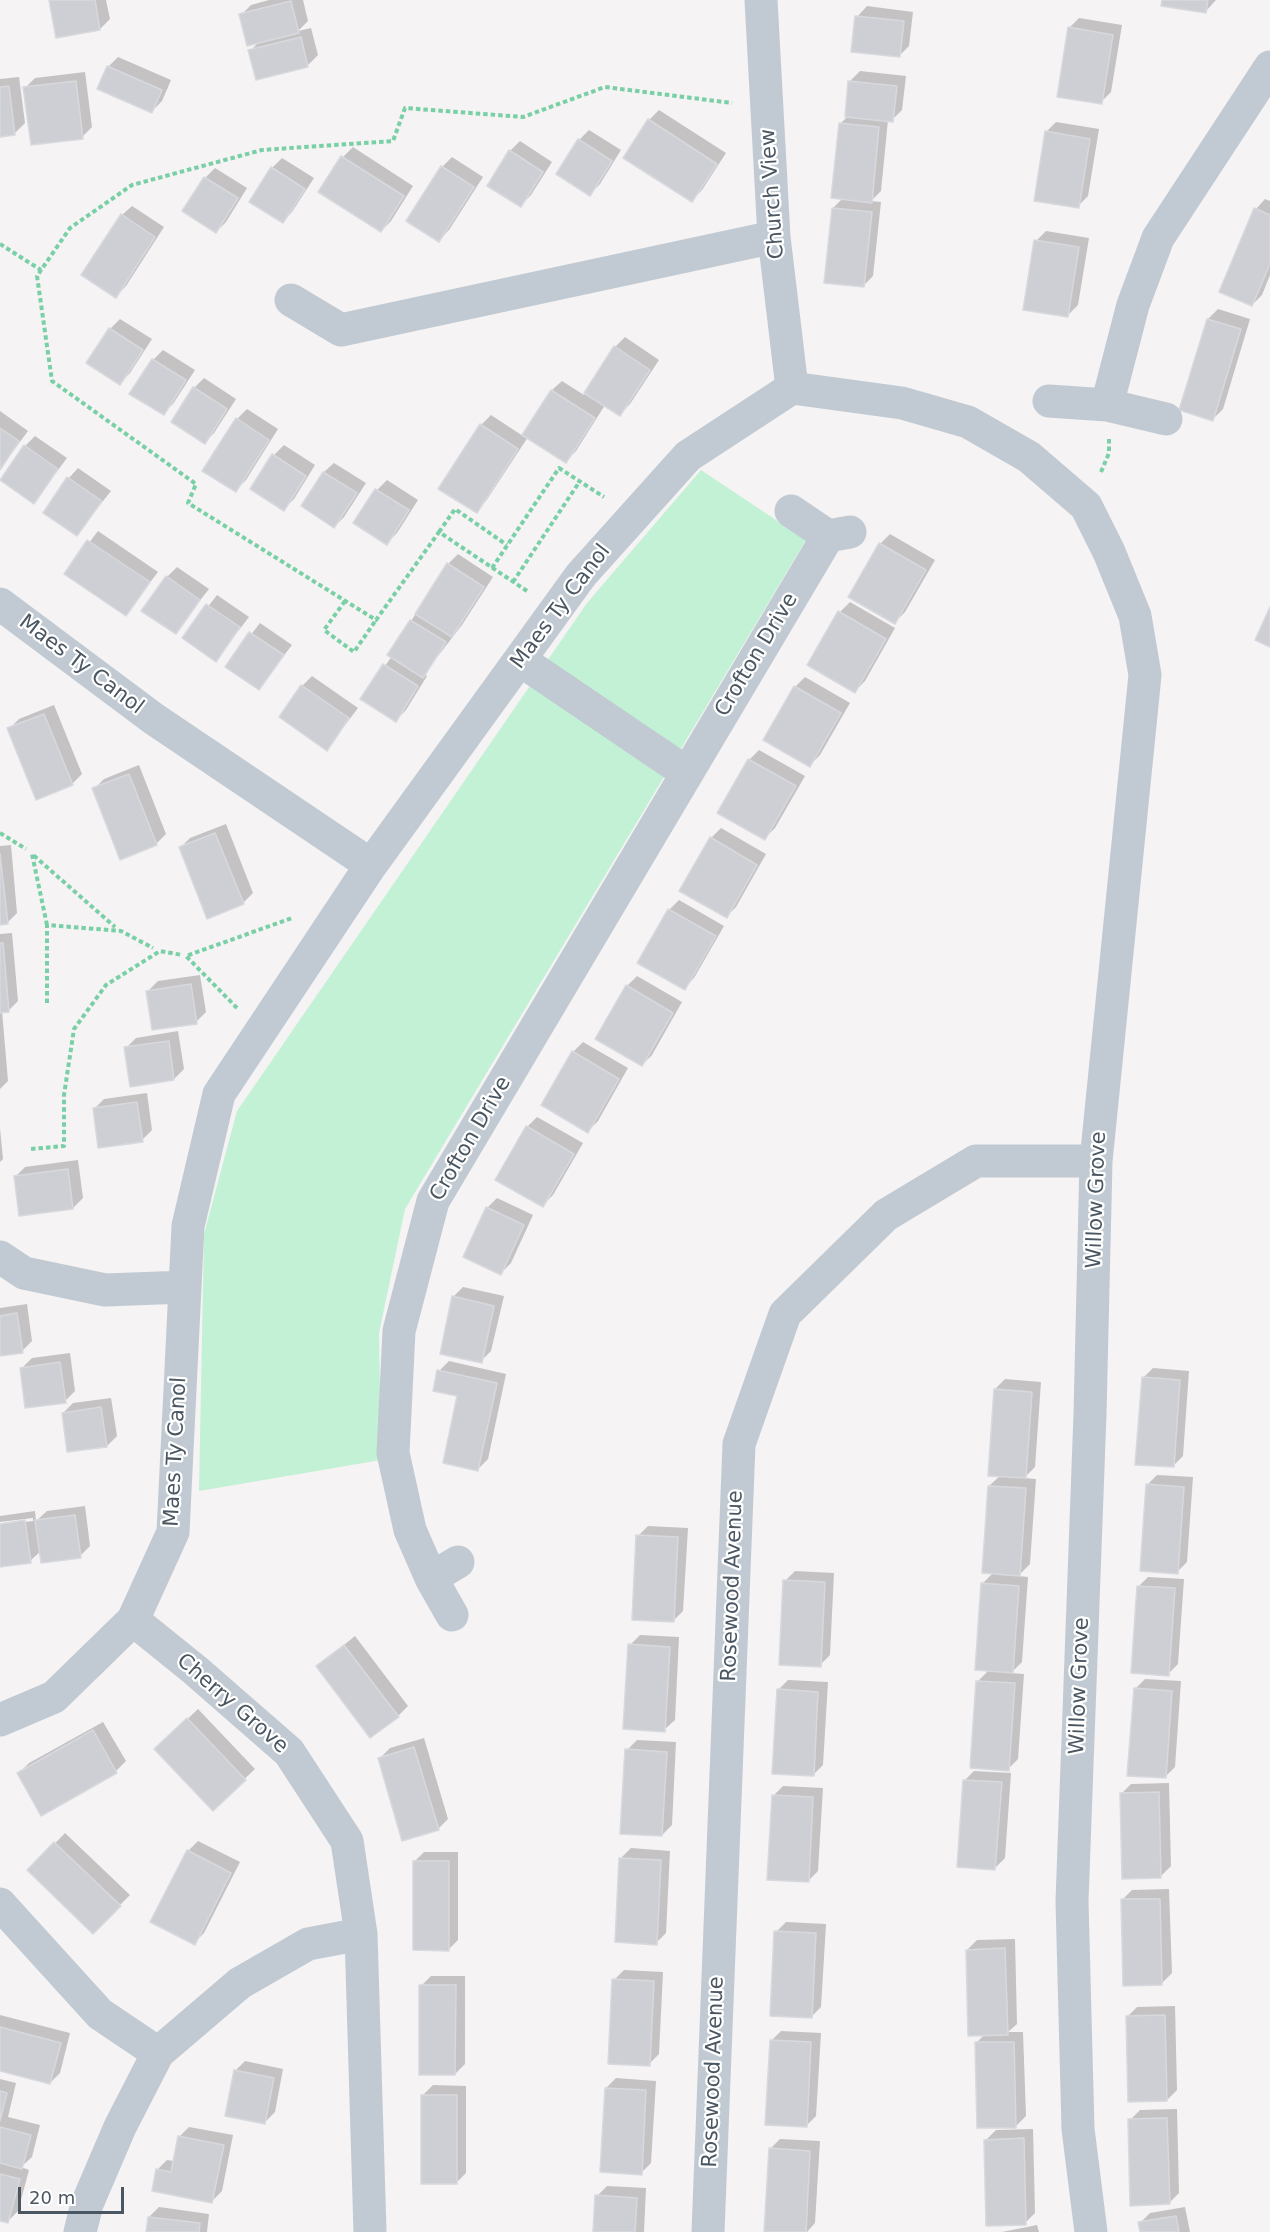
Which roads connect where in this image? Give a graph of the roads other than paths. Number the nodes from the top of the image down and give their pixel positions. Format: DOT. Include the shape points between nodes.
graph roads {
  1 [pos="761,0"];
  2 [pos="1270,67"];
  3 [pos="774,237"];
  4 [pos="291,300"];
  5 [pos="792,388"];
  6 [pos="1049,400"];
  7 [pos="1107,405"];
  8 [pos="1166,419"];
  9 [pos="791,511"];
  10 [pos="0,604"];
  11 [pos="520,660"];
  12 [pos="687,773"];
  13 [pos="371,865"];
  14 [pos="1096,1161"];
  15 [pos="0,1257"];
  16 [pos="185,1287"];
  17 [pos="452,1615"];
  18 [pos="133,1620"];
  19 [pos="0,1720"];
  20 [pos="0,1904"];
  21 [pos="361,1934"];
  22 [pos="158,2053"];
  23 [pos="80,2232"];
  24 [pos="370,2232"];
  25 [pos="708,2232"];
  26 [pos="1091,2232"];
  1 -- 3 [label="street, Church View"];
  2 -- 7 [label="street" via="1158,238 1133,304"];
  3 -- 4 [label="street" via="341,330"];
  3 -- 5 [label="street, Church View"];
  5 -- 11 [label="street, Maes Ty Canol" via="688,456 581,574"];
  5 -- 14 [label="street, Willow Grove" via="902,403 968,422 1029,458 1086,506 1135,616 1145,675"];
  6 -- 7 [label="street"];
  7 -- 8 [label="street"];
  9 -- 12 [label="street, Crofton Drive" via="839,534"];
  10 -- 13 [label="street, Maes Ty Canol" via="154,719"];
  11 -- 12 [label="street"];
  11 -- 13 [label="street, Maes Ty Canol"];
  12 -- 17 [label="street, Crofton Drive" via="433,1201 399,1331 393,1453 411,1530 445,1570"];
  13 -- 16 [label="street, Maes Ty Canol" via="219,1094 188,1226"];
  14 -- 25 [label="street, Rosewood Avenue" via="976,1161 886,1215 785,1314 739,1444"];
  14 -- 26 [label="street, Willow Grove" via="1072,1902 1078,2129"];
  15 -- 16 [label="street" via="24,1273 105,1290"];
  16 -- 18 [label="street, Maes Ty Canol" via="173,1532"];
  18 -- 19 [label="street, Maes Ty Canol" via="54,1697"];
  18 -- 21 [label="street, Cherry Grove" via="289,1752 347,1841"];
  20 -- 22 [label="street" via="100,2014"];
  21 -- 22 [label="street" via="308,1944 240,1983"];
  21 -- 24 [label="street, Cherry Grove"];
  22 -- 23 [label="street" via="120,2127 87,2204"];
}
